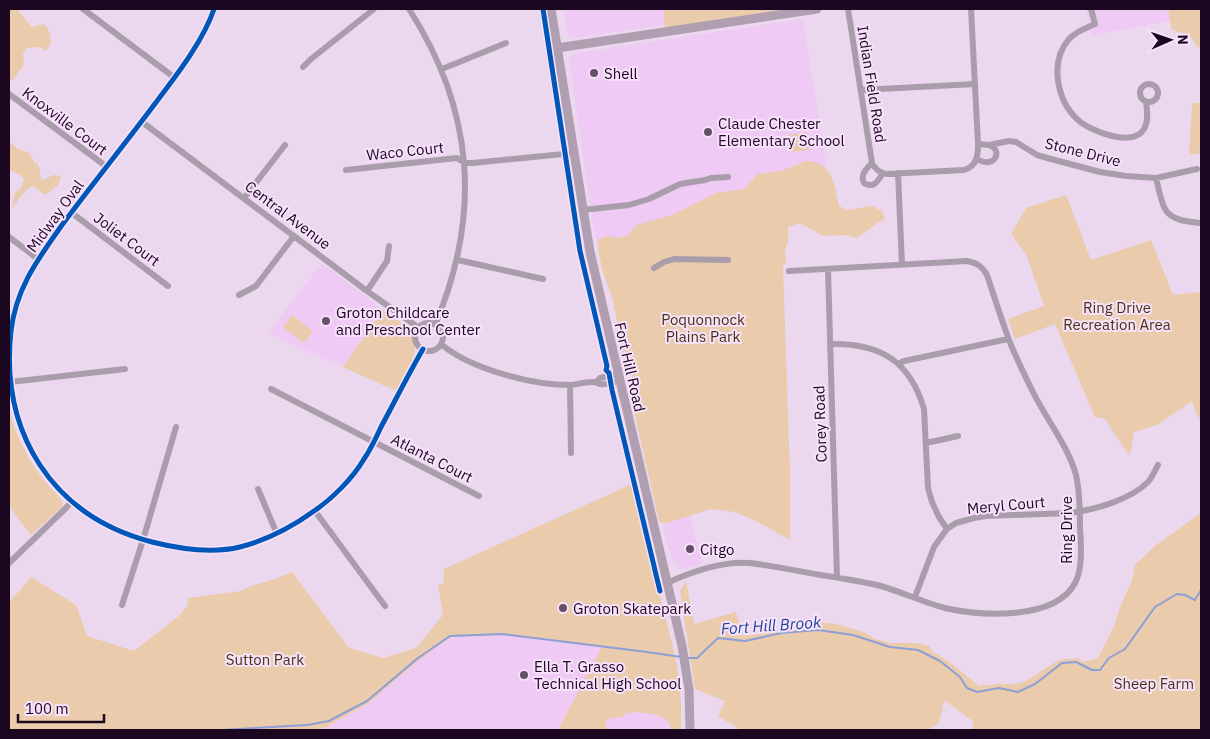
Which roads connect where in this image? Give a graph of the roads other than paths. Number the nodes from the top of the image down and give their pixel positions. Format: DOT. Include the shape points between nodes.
graph roads {
  1 [pos="83,9"];
  2 [pos="214,9"];
  3 [pos="374,9"];
  4 [pos="409,9"];
  5 [pos="551,9"];
  6 [pos="817,9"];
  7 [pos="848,9"];
  8 [pos="971,9"];
  9 [pos="1090,9"];
  10 [pos="506,42"];
  11 [pos="557,48"];
  12 [pos="303,67"];
  13 [pos="442,69"];
  14 [pos="174,78"];
  15 [pos="975,84"];
  16 [pos="861,90"];
  17 [pos="9,94"];
  18 [pos="1146,102"];
  19 [pos="142,122"];
  20 [pos="978,144"];
  21 [pos="285,145"];
  22 [pos="989,145"];
  23 [pos="574,154"];
  24 [pos="977,159"];
  25 [pos="465,163"];
  26 [pos="872,163"];
  27 [pos="107,167"];
  28 [pos="1197,169"];
  29 [pos="346,170"];
  30 [pos="898,173"];
  31 [pos="883,174"];
  32 [pos="728,176"];
  33 [pos="1156,178"];
  34 [pos="244,198"];
  35 [pos="582,210"];
  36 [pos="72,213"];
  37 [pos="1201,223"];
  38 [pos="294,236"];
  39 [pos="9,237"];
  40 [pos="390,246"];
  41 [pos="38,259"];
  42 [pos="458,260"];
  43 [pos="728,260"];
  44 [pos="902,264"];
  45 [pos="654,268"];
  46 [pos="828,269"];
  47 [pos="789,271"];
  48 [pos="543,279"];
  49 [pos="168,286"];
  50 [pos="367,291"];
  51 [pos="239,295"];
  52 [pos="436,325"];
  53 [pos="419,328"];
  54 [pos="1008,338"];
  55 [pos="441,344"];
  56 [pos="831,344"];
  57 [pos="423,349"];
  58 [pos="898,364"];
  59 [pos="125,369"];
  60 [pos="619,378"];
  61 [pos="10,382"];
  62 [pos="570,385"];
  63 [pos="271,389"];
  64 [pos="176,427"];
  65 [pos="958,436"];
  66 [pos="374,442"];
  67 [pos="926,443"];
  68 [pos="571,453"];
  69 [pos="1158,465"];
  70 [pos="258,489"];
  71 [pos="479,496"];
  72 [pos="71,502"];
  73 [pos="315,511"];
  74 [pos="1080,512"];
  75 [pos="947,529"];
  76 [pos="277,534"];
  77 [pos="143,540"];
  78 [pos="9,563"];
  79 [pos="837,577"];
  80 [pos="667,583"];
  81 [pos="914,597"];
  82 [pos="122,605"];
  83 [pos="385,606"];
  84 [pos="690,730"];
  1 -- 14 [label="street"];
  2 -- 14 [label="street, Midway Oval"];
  3 -- 12 [label="street"];
  4 -- 13 [label="street"];
  5 -- 11 [label="main road, Fort Hill Road"];
  6 -- 11 [label="main road"];
  7 -- 16 [label="street, Indian Field Road"];
  8 -- 15 [label="street"];
  9 -- 18 [label="street" via="1095,24 1069,39 1060,58 1058,80 1066,103 1078,120 1090,128 1128,137 1141,133 1144,128"];
  10 -- 13 [label="street"];
  11 -- 23 [label="main road, Fort Hill Road"];
  13 -- 25 [label="street"];
  14 -- 19 [label="street, Midway Oval"];
  15 -- 16 [label="street"];
  15 -- 20 [label="street"];
  16 -- 26 [label="street, Indian Field Road"];
  17 -- 27 [label="street, Knoxville Court"];
  19 -- 27 [label="street, Midway Oval"];
  19 -- 34 [label="street, Central Avenue"];
  20 -- 22 [label="street, Stone Drive"];
  20 -- 24 [label="street"];
  21 -- 34 [label="street"];
  22 -- 24 [label="street, Indian Field Road" via="996,149 996,157 990,163"];
  22 -- 33 [label="street, Stone Drive" via="1016,142 1040,156 1100,172"];
  23 -- 25 [label="street, Waco Court"];
  23 -- 35 [label="main road, Fort Hill Road"];
  24 -- 30 [label="street, Indian Field Road" via="964,170"];
  25 -- 29 [label="street, Waco Court" via="457,158"];
  25 -- 42 [label="street" via="466,194"];
  26 -- 31 [label="street, Indian Field Road"];
  26 -- 31 [label="street, Indian Field Road" via="863,175 864,183 869,186 875,184"];
  27 -- 36 [label="street, Midway Oval"];
  28 -- 33 [label="street, Stone Drive"];
  30 -- 31 [label="street, Indian Field Road"];
  30 -- 44 [label="street"];
  32 -- 35 [label="street" via="680,184 630,205"];
  33 -- 37 [label="street" via="1165,209 1186,222"];
  34 -- 38 [label="street, Central Avenue"];
  35 -- 60 [label="main road, Fort Hill Road"];
  36 -- 41 [label="street, Midway Oval"];
  36 -- 49 [label="street, Joliet Court"];
  38 -- 50 [label="street, Central Avenue"];
  38 -- 51 [label="street" via="256,286"];
  39 -- 41 [label="street"];
  40 -- 50 [label="street" via="387,261"];
  41 -- 61 [label="street, Midway Oval" via="23,287 15,312 10,344"];
  42 -- 48 [label="street"];
  42 -- 52 [label="street"];
  43 -- 45 [label="street" via="674,259"];
  44 -- 46 [label="street, Ring Drive"];
  44 -- 54 [label="street, Ring Drive" via="975,262 987,275"];
  46 -- 47 [label="street, Ring Drive"];
  46 -- 56 [label="street, Corey Road"];
  50 -- 53 [label="street, Central Avenue"];
  52 -- 53 [label="street" via="426,323"];
  52 -- 55 [label="street" via="442,333"];
  53 -- 57 [label="street" via="416,339"];
  54 -- 58 [label="street"];
  54 -- 74 [label="street, Ring Drive" via="1043,412 1069,455 1076,474"];
  55 -- 57 [label="street" via="436,349"];
  55 -- 62 [label="street" via="476,365 529,380"];
  56 -- 58 [label="street" via="865,347"];
  56 -- 79 [label="street, Corey Road"];
  57 -- 66 [label="street, Midway Oval"];
  58 -- 67 [label="street" via="920,397"];
  59 -- 61 [label="street"];
  60 -- 62 [label="street" via="602,384"];
  60 -- 80 [label="main road, Fort Hill Road"];
  61 -- 72 [label="street, Midway Oval" via="16,415 28,446 48,477"];
  62 -- 68 [label="street"];
  63 -- 66 [label="street, Atlanta Court"];
  64 -- 77 [label="street"];
  65 -- 67 [label="street"];
  66 -- 71 [label="street, Atlanta Court"];
  66 -- 73 [label="street, Midway Oval" via="347,482"];
  67 -- 75 [label="street" via="928,488"];
  69 -- 74 [label="street, Meryl Court" via="1149,481 1135,491 1103,506"];
  70 -- 76 [label="street"];
  72 -- 77 [label="street, Midway Oval" via="98,520"];
  72 -- 78 [label="street"];
  73 -- 76 [label="street, Midway Oval"];
  73 -- 83 [label="street"];
  74 -- 75 [label="street, Meryl Court" via="974,518"];
  74 -- 81 [label="street, Ring Drive" via="1080,563 1076,583 1051,605 1017,613 978,613 944,608"];
  75 -- 81 [label="street" via="934,547"];
  76 -- 77 [label="street, Midway Oval" via="238,547 214,550 172,547"];
  77 -- 82 [label="street"];
  79 -- 80 [label="street, Ring Drive" via="739,563 707,568"];
  79 -- 81 [label="street, Ring Drive"];
  80 -- 84 [label="main road, Fort Hill Road" via="685,663"];
}
